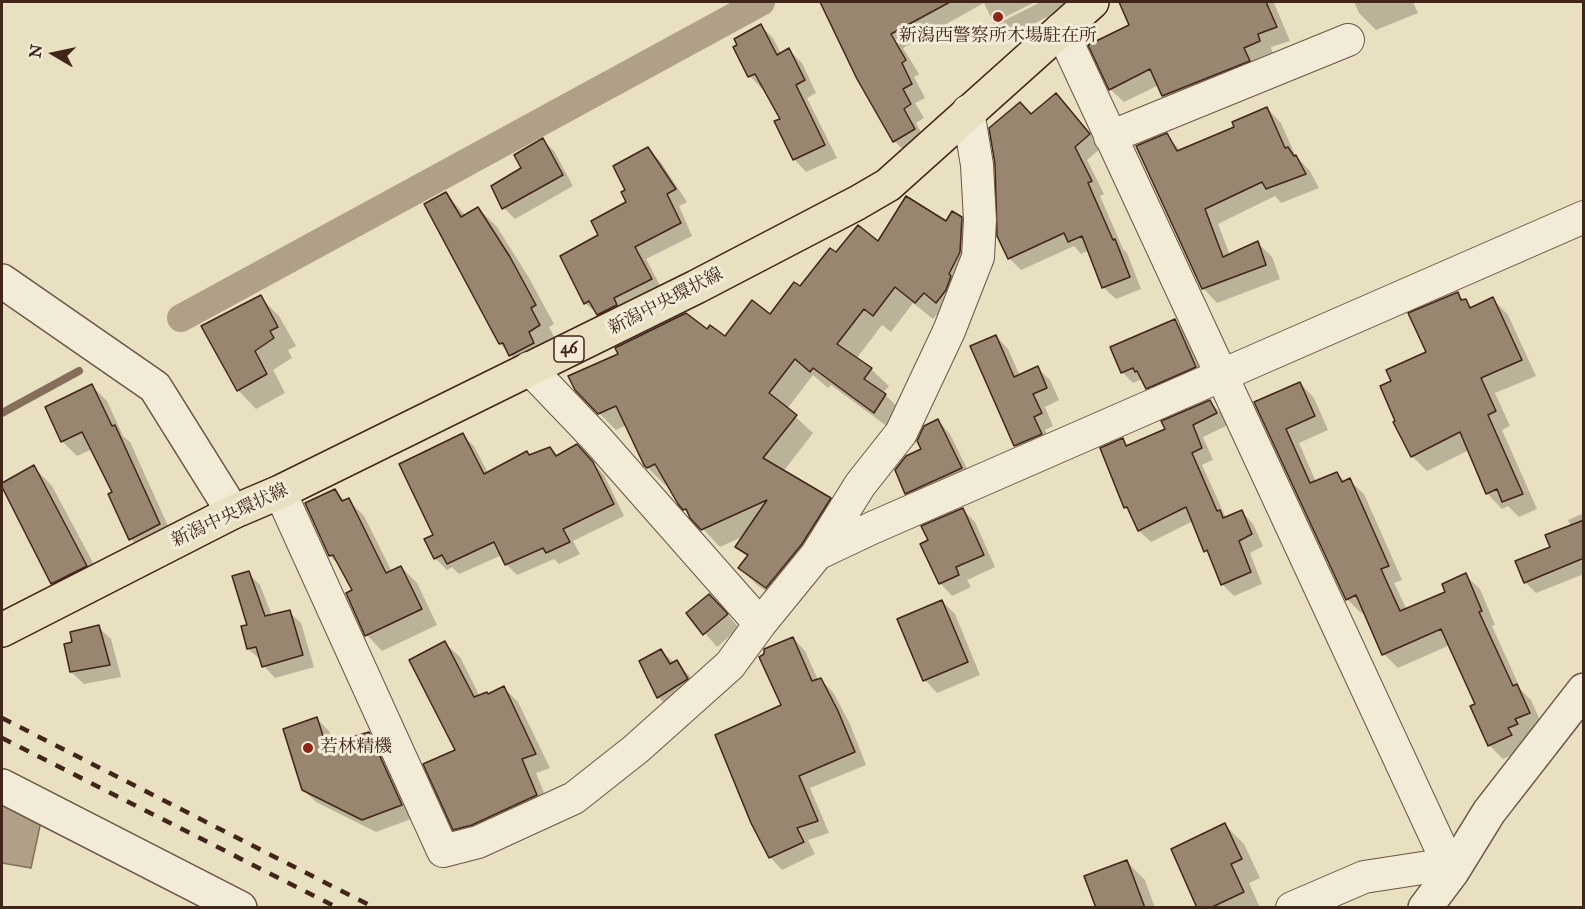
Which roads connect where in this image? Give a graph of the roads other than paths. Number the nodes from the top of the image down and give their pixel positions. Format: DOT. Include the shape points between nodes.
graph roads {
  1 [pos="1092,2"];
  2 [pos="1060,30"];
  3 [pos="1348,40"];
  4 [pos="968,111"];
  5 [pos="1110,137"];
  6 [pos="1584,216"];
  7 [pos="2,281"];
  8 [pos="529,368"];
  9 [pos="1220,376"];
  10 [pos="280,492"];
  11 [pos="233,512"];
  12 [pos="817,554"];
  13 [pos="760,624"];
  14 [pos="2,630"];
  15 [pos="1584,690"];
  16 [pos="2,786"];
  17 [pos="1452,872"];
  18 [pos="240,908"];
  19 [pos="1292,908"];
  20 [pos="1425,908"];
  1 -- 2 [label="main road, 新潟中央環状線 / 46"];
  2 -- 4 [label="main road, 新潟中央環状線 / 46"];
  2 -- 5 [label="street"];
  3 -- 5 [label="street"];
  4 -- 8 [label="main road, 新潟中央環状線 / 46" via="888,185 696,287"];
  4 -- 12 [label="street" via="977,165 978,257 949,331 901,433 860,485"];
  5 -- 9 [label="street"];
  6 -- 9 [label="street"];
  7 -- 11 [label="street" via="155,387"];
  8 -- 10 [label="main road, 新潟中央環状線 / 46"];
  8 -- 13 [label="street" via="597,438"];
  9 -- 12 [label="street"];
  9 -- 17 [label="street"];
  10 -- 11 [label="main road, 新潟中央環状線 / 46"];
  10 -- 13 [label="street" via="443,851 478,842 574,798 730,665"];
  11 -- 14 [label="main road, 新潟中央環状線 / 46"];
  12 -- 13 [label="street"];
  15 -- 17 [label="street" via="1489,812"];
  16 -- 18 [label="street"];
  17 -- 19 [label="street" via="1429,867 1364,877"];
  17 -- 20 [label="street"];
}
